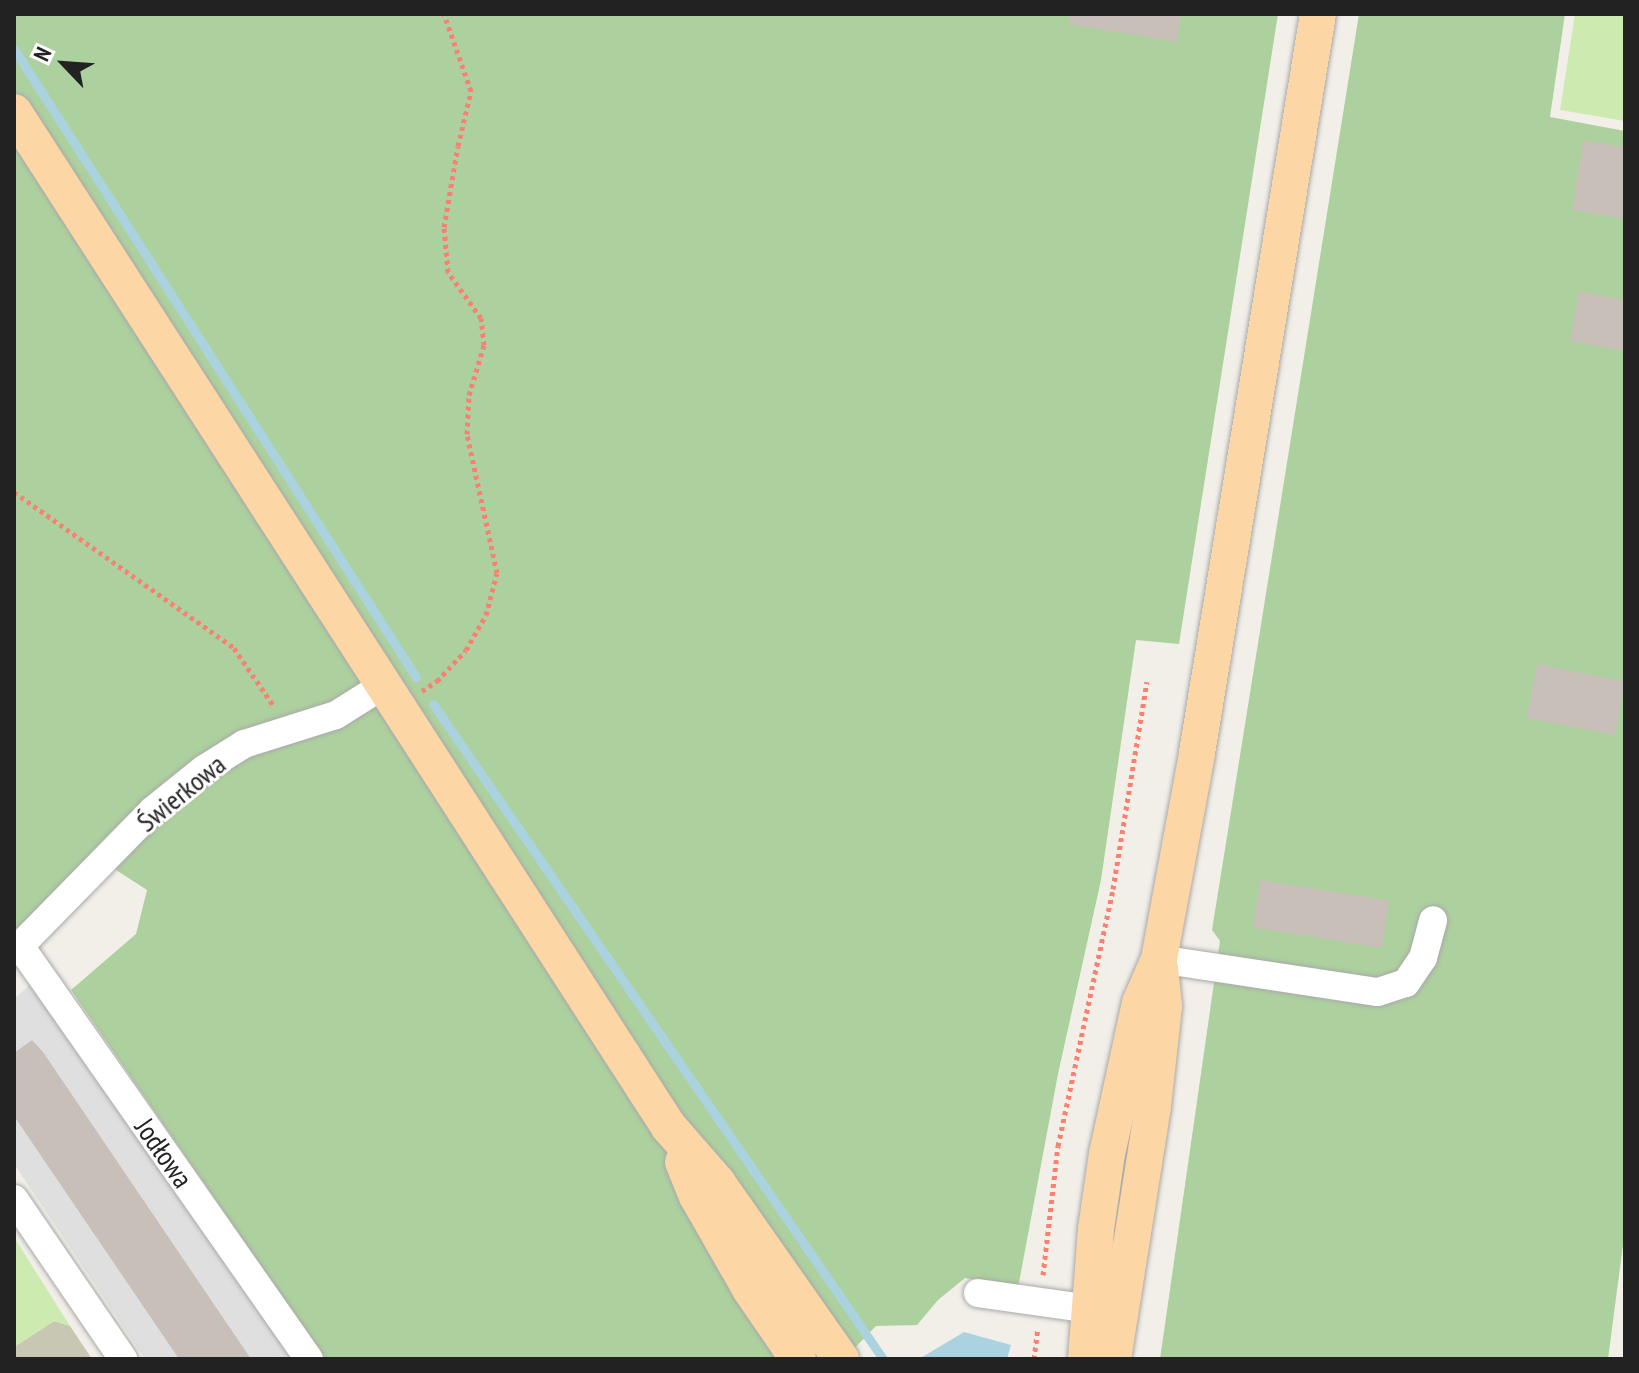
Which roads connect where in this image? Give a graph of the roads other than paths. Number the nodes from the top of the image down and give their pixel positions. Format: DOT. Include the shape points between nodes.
graph roads {
  1 [pos="1318,14"];
  2 [pos="14,112"];
  3 [pos="382,686"];
  4 [pos="1433,920"];
  5 [pos="17,949"];
  6 [pos="1159,959"];
  7 [pos="669,1127"];
  8 [pos="14,1199"];
  9 [pos="978,1293"];
  10 [pos="1090,1309"];
  11 [pos="123,1359"];
  12 [pos="309,1359"];
  13 [pos="798,1359"];
  14 [pos="841,1359"];
  15 [pos="1086,1359"];
  16 [pos="1113,1359"];
  1 -- 6 [label="main road"];
  2 -- 3 [label="main road"];
  3 -- 5 [label="street, Świerkowa" via="336,715 244,744 204,769 152,811"];
  3 -- 7 [label="main road"];
  4 -- 6 [label="street" via="1423,958 1406,983 1378,992"];
  5 -- 12 [label="street, Jodłowa"];
  6 -- 10 [label="main road" via="1140,1003 1107,1154"];
  6 -- 16 [label="main road" via="1164,1006 1156,1078"];
  7 -- 13 [label="main road" via="697,1196"];
  7 -- 14 [label="main road" via="717,1182"];
  8 -- 11 [label="street"];
  9 -- 10 [label="street"];
  10 -- 15 [label="main road"];
}
